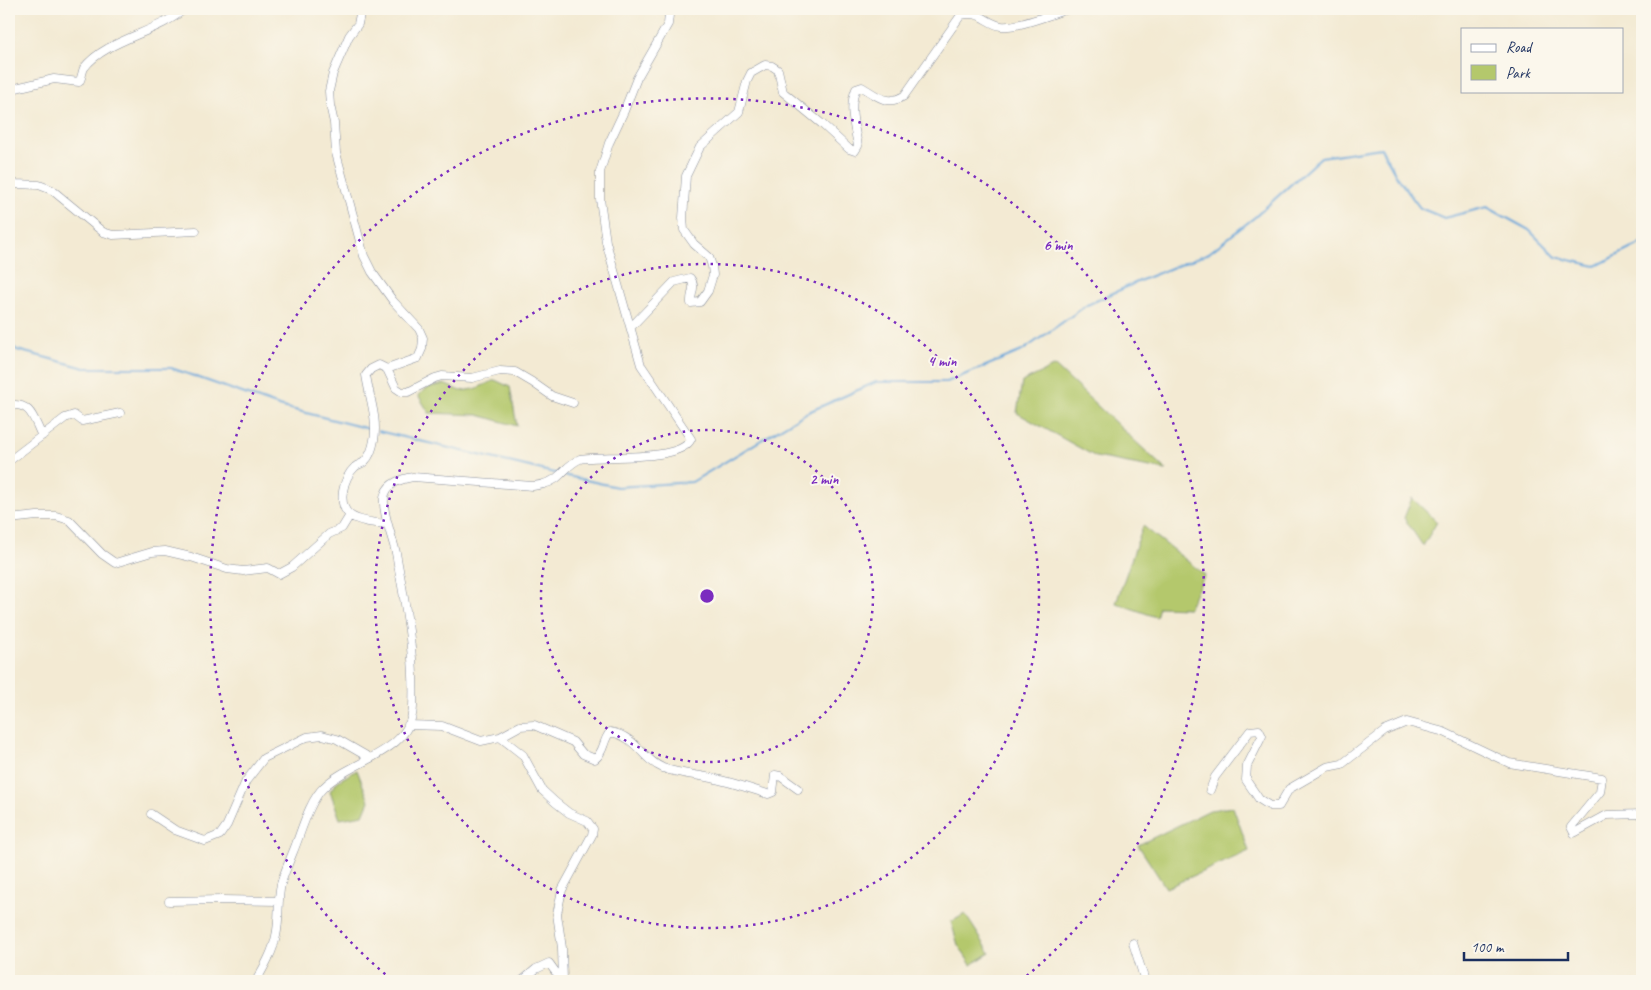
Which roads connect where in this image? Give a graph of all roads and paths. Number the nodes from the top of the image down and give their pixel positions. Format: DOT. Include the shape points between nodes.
graph roads {
  1 [pos="184,9"];
  2 [pos="361,9"];
  3 [pos="666,9"];
  4 [pos="1069,9"];
  5 [pos="9,92"];
  6 [pos="9,175"];
  7 [pos="196,231"];
  8 [pos="630,327"];
  9 [pos="387,369"];
  10 [pos="573,403"];
  11 [pos="9,405"];
  12 [pos="120,412"];
  13 [pos="42,436"];
  14 [pos="9,461"];
  15 [pos="350,515"];
  16 [pos="9,519"];
  17 [pos="387,524"];
  18 [pos="408,726"];
  19 [pos="500,736"];
  20 [pos="370,758"];
  21 [pos="798,789"];
  22 [pos="1210,790"];
  23 [pos="151,814"];
  24 [pos="1642,814"];
  25 [pos="169,901"];
  26 [pos="279,902"];
  27 [pos="1133,943"];
  28 [pos="256,981"];
  29 [pos="522,981"];
  30 [pos="562,981"];
  31 [pos="1145,981"];
  1 -- 5 [label="street" via="166,22 102,52 83,69 79,82 54,80"];
  2 -- 9 [label="street" via="358,24 349,36 333,73 329,91 336,153 368,264 424,338 418,358"];
  3 -- 8 [label="street" via="668,24 637,78 600,172 606,242"];
  4 -- 8 [label="street" via="1002,27 982,16 962,15 904,96 889,101 862,87 856,89 852,97 858,146 855,151 783,92 778,70 765,65 751,73 739,112 700,147 686,176 684,230 709,257 713,275 708,291 700,302 691,303 690,296 694,291 690,278 674,282"];
  6 -- 7 [label="street" via="16,184 39,185 52,190 103,232 114,235"];
  8 -- 17 [label="street" via="641,365 692,439 690,442 680,450 645,456 580,459 544,485 402,479 385,492"];
  9 -- 10 [label="street" via="396,388 402,392 442,376 472,378 515,372 552,396"];
  9 -- 15 [label="street" via="379,365 366,375 374,412 374,439 365,461 349,475 343,490 343,504"];
  11 -- 13 [label="street" via="29,409"];
  12 -- 13 [label="street" via="88,421 70,416"];
  13 -- 14 [label="street"];
  15 -- 16 [label="street" via="342,528 329,534 292,567 279,574 268,568 227,569 165,551 115,563 69,520 56,516"];
  15 -- 17 [label="street"];
  17 -- 18 [label="street" via="399,569 414,661 413,709"];
  18 -- 19 [label="street" via="442,726 481,741"];
  18 -- 20 [label="street" via="402,736"];
  19 -- 21 [label="street" via="520,726 534,726 565,738 576,744 583,754 595,759 600,756 604,739 610,732 630,739 662,768 768,794 773,792 775,775"];
  19 -- 30 [label="street" via="523,755 548,796 569,812 587,820 593,829 562,890 557,914"];
  20 -- 23 [label="street" via="337,739 322,735 308,737 264,758 246,781 220,835 204,841 175,830"];
  20 -- 26 [label="street" via="323,788 311,806 281,884"];
  22 -- 24 [label="street" via="1215,777 1250,731 1259,730 1262,736 1247,766 1246,780 1259,798 1270,806 1279,806 1290,789 1327,767 1342,764 1384,730 1407,722 1444,732 1509,763 1602,778 1600,792 1571,828 1574,833 1607,815"];
  25 -- 26 [label="street"];
  26 -- 28 [label="street" via="272,952"];
  27 -- 31 [label="street"];
  29 -- 30 [label="street" via="549,963"];
}
